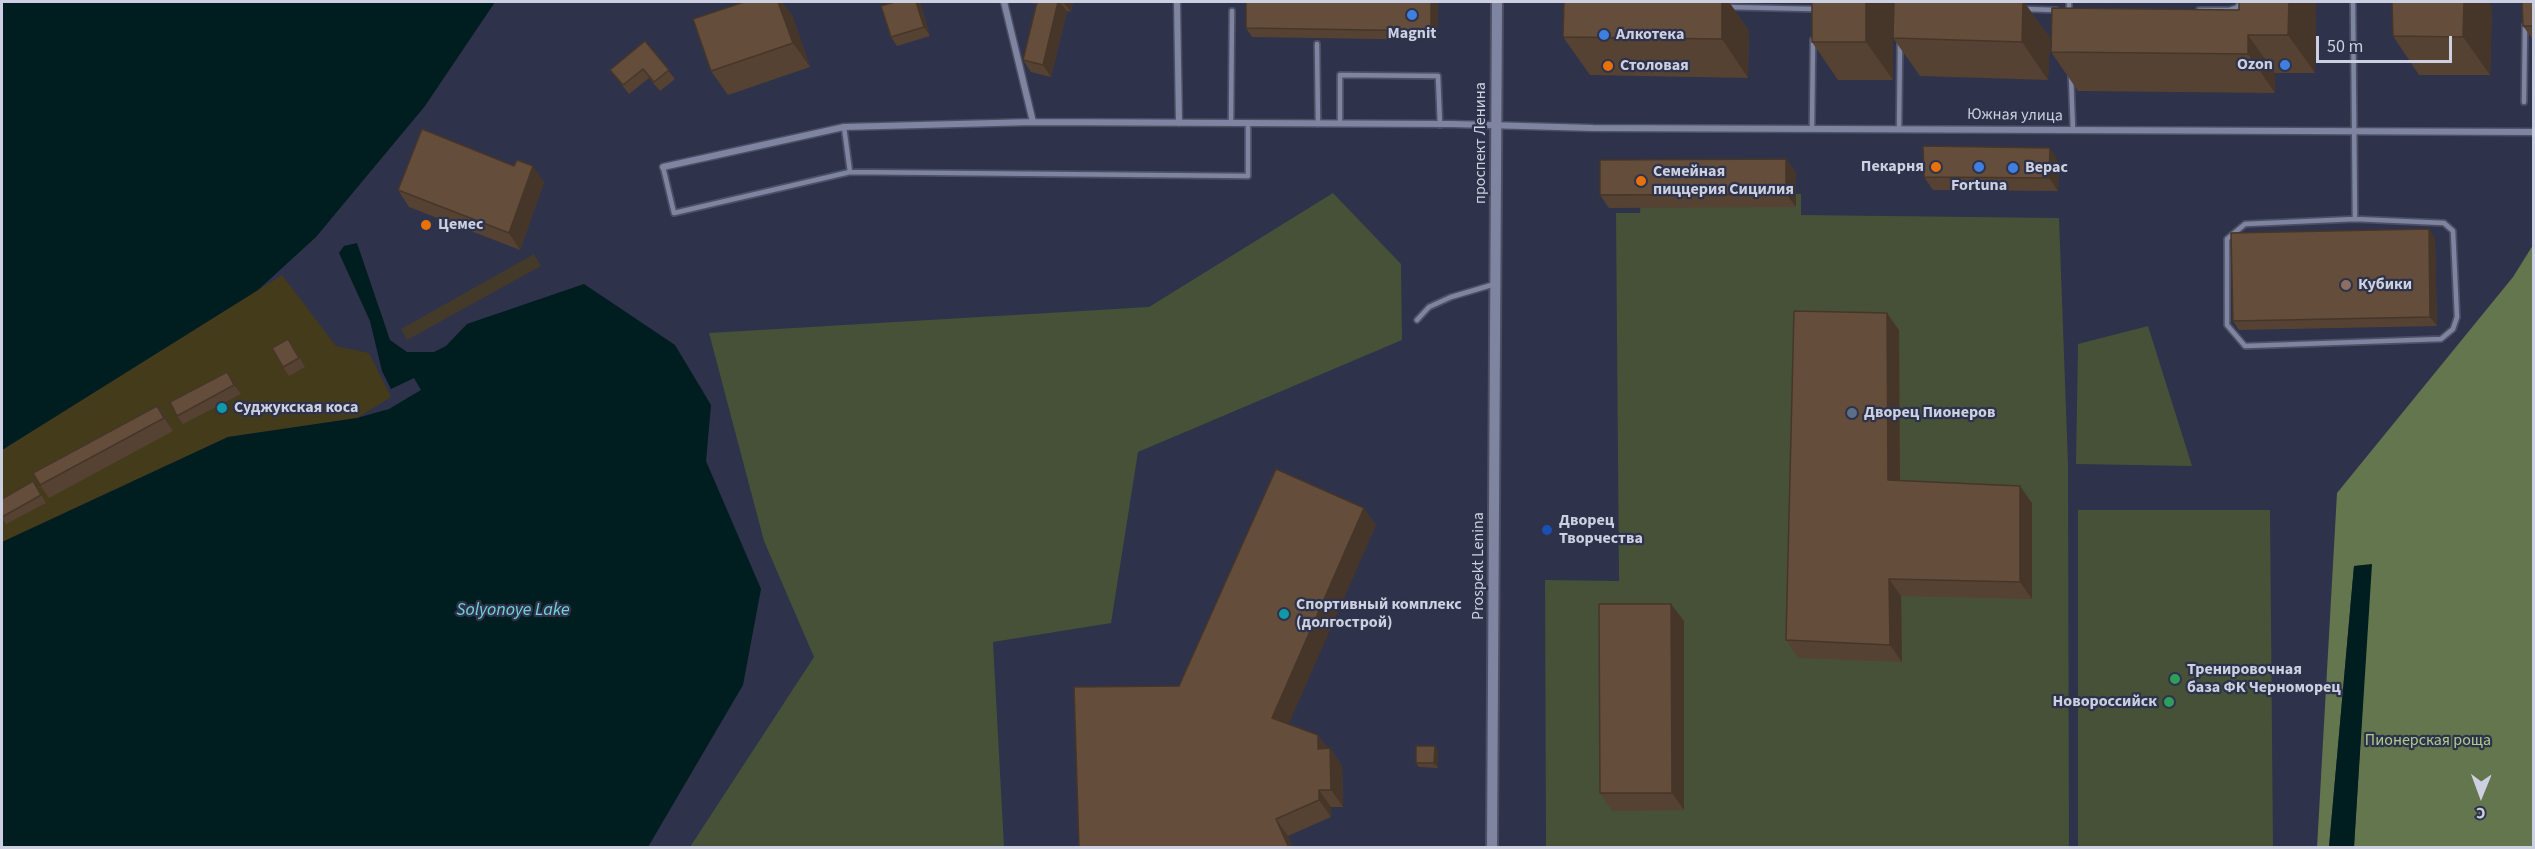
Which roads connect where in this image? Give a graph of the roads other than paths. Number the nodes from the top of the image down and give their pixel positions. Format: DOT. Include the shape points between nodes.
graph roads {
  1 [pos="1004,2"];
  2 [pos="1177,2"];
  3 [pos="1497,2"];
  4 [pos="1813,2"];
  5 [pos="2069,2"];
  6 [pos="2242,2"];
  7 [pos="2353,2"];
  8 [pos="1721,7"];
  9 [pos="1813,9"];
  10 [pos="2013,9"];
  11 [pos="2069,10"];
  12 [pos="2080,10"];
  13 [pos="2195,10"];
  14 [pos="1232,11"];
  15 [pos="2525,13"];
  16 [pos="1813,20"];
  17 [pos="2069,22"];
  18 [pos="1813,31"];
  19 [pos="1900,31"];
  20 [pos="1317,44"];
  21 [pos="2071,70"];
  22 [pos="2524,102"];
  23 [pos="1033,122"];
  24 [pos="1179,123"];
  25 [pos="1231,123"];
  26 [pos="1248,123"];
  27 [pos="1317,124"];
  28 [pos="1340,124"];
  29 [pos="1440,124"];
  30 [pos="1496,125"];
  31 [pos="844,127"];
  32 [pos="1812,128"];
  33 [pos="1899,129"];
  34 [pos="2353,129"];
  35 [pos="2073,130"];
  36 [pos="2534,132"];
  37 [pos="663,167"];
  38 [pos="850,172"];
  39 [pos="2355,219"];
  40 [pos="1495,284"];
  41 [pos="1417,320"];
  42 [pos="1492,848"];
  1 -- 23 [label="street"];
  2 -- 24 [label="street"];
  3 -- 30 [label="street, проспект Ленина"];
  4 -- 9 [label="lane"];
  5 -- 11 [label="lane"];
  6 -- 13 [label="lane" via="2229,10"];
  7 -- 34 [label="lane"];
  8 -- 9 [label="lane"];
  9 -- 16 [label="lane"];
  10 -- 11 [label="lane"];
  11 -- 12 [label="lane"];
  11 -- 17 [label="lane"];
  14 -- 25 [label="lane"];
  15 -- 22 [label="lane"];
  18 -- 32 [label="lane"];
  19 -- 33 [label="lane"];
  20 -- 27 [label="lane"];
  21 -- 35 [label="lane"];
  23 -- 24 [label="street, Южная улица"];
  23 -- 31 [label="street, Южная улица"];
  24 -- 25 [label="street, Южная улица"];
  25 -- 26 [label="street, Южная улица"];
  26 -- 27 [label="street, Южная улица"];
  26 -- 38 [label="lane" via="1248,176"];
  27 -- 28 [label="street, Южная улица"];
  28 -- 29 [label="street, Южная улица"];
  28 -- 29 [label="lane" via="1340,75 1362,75 1438,76"];
  29 -- 30 [label="street, Южная улица"];
  30 -- 32 [label="street, Южная улица"];
  30 -- 40 [label="street, проспект Ленина"];
  31 -- 37 [label="street, Южная улица"];
  31 -- 38 [label="lane"];
  32 -- 33 [label="street, Южная улица"];
  33 -- 35 [label="street, Южная улица"];
  34 -- 35 [label="street, Южная улица"];
  34 -- 36 [label="street, Южная улица"];
  34 -- 39 [label="lane"];
  37 -- 38 [label="lane" via="674,213"];
  39 -- 39 [label="lane" via="2444,223 2453,231 2457,317 2453,329 2441,339 2245,346 2227,325 2227,239 2245,224"];
  40 -- 41 [label="lane" via="1437,303"];
  40 -- 42 [label="street, Prospekt Lenina"];
}
